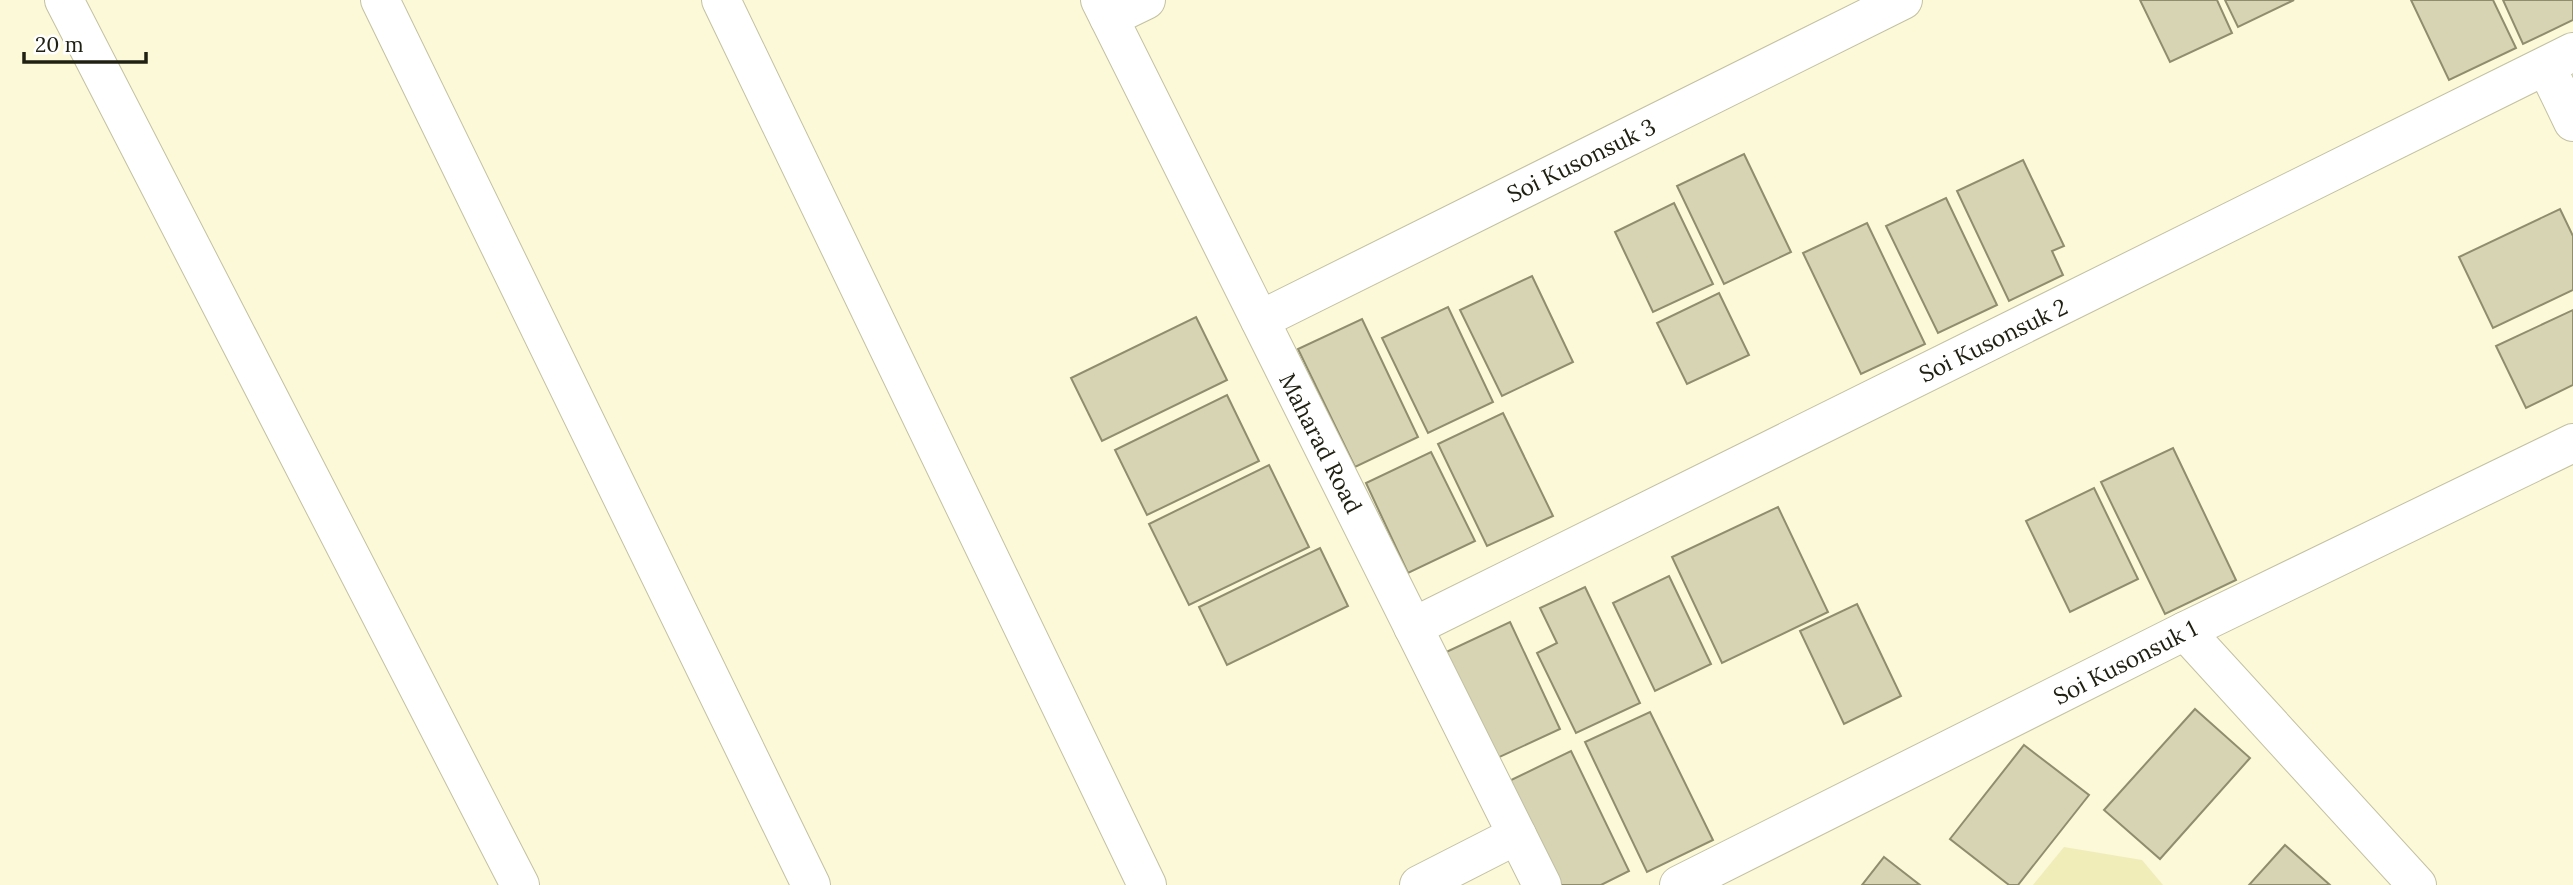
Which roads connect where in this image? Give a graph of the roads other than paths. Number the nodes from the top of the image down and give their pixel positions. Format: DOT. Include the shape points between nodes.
graph roads {
  1 [pos="64,0"];
  2 [pos="380,0"];
  3 [pos="721,0"];
  4 [pos="1146,0"];
  5 [pos="1903,0"];
  6 [pos="1105,9"];
  7 [pos="2559,59"];
  8 [pos="2573,122"];
  9 [pos="1260,320"];
  10 [pos="2573,443"];
  11 [pos="1413,627"];
  12 [pos="2185,631"];
  13 [pos="1517,835"];
  14 [pos="520,885"];
  15 [pos="811,885"];
  16 [pos="1147,885"];
  17 [pos="1419,885"];
  18 [pos="1542,885"];
  19 [pos="1679,885"];
  20 [pos="2417,885"];
  1 -- 14 [label="street"];
  2 -- 15 [label="street"];
  3 -- 16 [label="street"];
  4 -- 6 [label="street"];
  5 -- 9 [label="street, Soi Kusonsuk 3"];
  6 -- 9 [label="street, Maharad Road"];
  7 -- 8 [label="street"];
  7 -- 11 [label="street, Soi Kusonsuk 2"];
  9 -- 11 [label="street, Maharad Road"];
  10 -- 12 [label="street, Soi Kusonsuk 1"];
  11 -- 13 [label="street, Maharad Road"];
  12 -- 19 [label="street, Soi Kusonsuk 1"];
  12 -- 20 [label="street"];
  13 -- 17 [label="street"];
  13 -- 18 [label="street, Maharad Road"];
}
